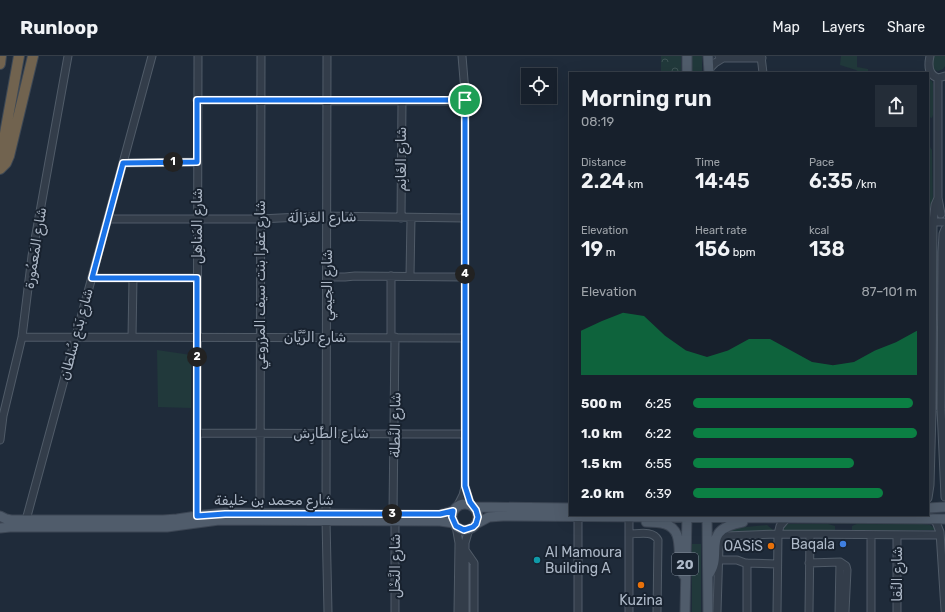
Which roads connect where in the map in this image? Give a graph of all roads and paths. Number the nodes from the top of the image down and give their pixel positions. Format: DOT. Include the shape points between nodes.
graph roads {
  1 [pos="1,56"];
  2 [pos="19,56"];
  3 [pos="33,56"];
  4 [pos="68,56"];
  5 [pos="152,56"];
  6 [pos="198,56"];
  7 [pos="261,56"];
  8 [pos="327,56"];
  9 [pos="462,56"];
  10 [pos="687,56"];
  11 [pos="708,56"];
  12 [pos="929,56"];
  13 [pos="721,57"];
  14 [pos="762,57"];
  15 [pos="0,64"];
  16 [pos="709,71"];
  17 [pos="687,72"];
  18 [pos="763,72"];
  19 [pos="942,77"];
  20 [pos="197,100"];
  21 [pos="261,100"];
  22 [pos="465,100"];
  23 [pos="327,101"];
  24 [pos="402,101"];
  25 [pos="0,161"];
  26 [pos="197,162"];
  27 [pos="123,163"];
  28 [pos="0,169"];
  29 [pos="940,214"];
  30 [pos="327,216"];
  31 [pos="197,218"];
  32 [pos="401,218"];
  33 [pos="411,218"];
  34 [pos="465,218"];
  35 [pos="108,219"];
  36 [pos="260,219"];
  37 [pos="934,222"];
  38 [pos="945,222"];
  39 [pos="945,229"];
  40 [pos="932,250"];
  41 [pos="942,252"];
  42 [pos="931,263"];
  43 [pos="391,276"];
  44 [pos="410,276"];
  45 [pos="327,277"];
  46 [pos="92,278"];
  47 [pos="133,278"];
  48 [pos="197,278"];
  49 [pos="465,278"];
  50 [pos="22,336"];
  51 [pos="76,337"];
  52 [pos="132,337"];
  53 [pos="197,337"];
  54 [pos="260,337"];
  55 [pos="327,337"];
  56 [pos="393,337"];
  57 [pos="464,338"];
  58 [pos="943,387"];
  59 [pos="943,399"];
  60 [pos="929,404"];
  61 [pos="932,411"];
  62 [pos="197,433"];
  63 [pos="260,433"];
  64 [pos="326,433"];
  65 [pos="395,433"];
  66 [pos="464,434"];
  67 [pos="0,440"];
  68 [pos="930,475"];
  69 [pos="944,476"];
  70 [pos="465,486"];
  71 [pos="929,496"];
  72 [pos="945,497"];
  73 [pos="472,507"];
  74 [pos="569,508"];
  75 [pos="929,508"];
  76 [pos="945,508"];
  77 [pos="455,509"];
  78 [pos="260,513"];
  79 [pos="0,516"];
  80 [pos="197,516"];
  81 [pos="578,516"];
  82 [pos="629,516"];
  83 [pos="687,516"];
  84 [pos="707,516"];
  85 [pos="724,516"];
  86 [pos="326,517"];
  87 [pos="394,517"];
  88 [pos="764,518"];
  89 [pos="931,518"];
  90 [pos="786,519"];
  91 [pos="945,519"];
  92 [pos="26,520"];
  93 [pos="455,525"];
  94 [pos="472,526"];
  95 [pos="945,526"];
  96 [pos="0,528"];
  97 [pos="629,534"];
  98 [pos="778,534"];
  99 [pos="810,535"];
  100 [pos="871,535"];
  101 [pos="897,535"];
  102 [pos="940,535"];
  103 [pos="465,550"];
  104 [pos="718,560"];
  105 [pos="840,562"];
  106 [pos="747,563"];
  107 [pos="809,563"];
  108 [pos="777,564"];
  109 [pos="707,576"];
  110 [pos="685,577"];
  111 [pos="945,610"];
  112 [pos="328,612"];
  113 [pos="395,612"];
  114 [pos="458,612"];
  115 [pos="465,612"];
  116 [pos="474,612"];
  117 [pos="578,612"];
  118 [pos="629,612"];
  119 [pos="657,612"];
  120 [pos="685,612"];
  121 [pos="708,612"];
  122 [pos="718,612"];
  123 [pos="747,612"];
  124 [pos="777,612"];
  125 [pos="810,612"];
  126 [pos="839,612"];
  127 [pos="845,612"];
  128 [pos="871,612"];
  129 [pos="897,612"];
  1 -- 15 [label="highway"];
  2 -- 25 [label="highway"];
  3 -- 28 [label="highway" via="9,156"];
  4 -- 50 [label="street, شارع المَعمُورة" via="32,256"];
  5 -- 27 [label="street, شارع بَدَع سُلطان"];
  6 -- 20 [label="street, شارع المَناهِل"];
  7 -- 21 [label="street, شارع عفرا بنت سيف المزروعي"];
  8 -- 23 [label="street, شارع الجيمي"];
  9 -- 22 [label="street"];
  10 -- 17 [label="main road"];
  11 -- 16 [label="main road"];
  12 -- 19 [label="street" via="930,73 933,77"];
  13 -- 14 [label="street"];
  13 -- 16 [label="street"];
  14 -- 18 [label="street"];
  19 -- 29 [label="street" via="938,198 935,205"];
  20 -- 21 [label="street"];
  20 -- 26 [label="street, شارع المَناهِل"];
  21 -- 23 [label="street"];
  21 -- 36 [label="street, شارع عفرا بنت سيف المزروعي"];
  22 -- 24 [label="street"];
  22 -- 34 [label="street"];
  23 -- 24 [label="street"];
  23 -- 30 [label="street, شارع الجيمي"];
  24 -- 32 [label="street, شارع الغَانِم"];
  26 -- 27 [label="street"];
  26 -- 31 [label="street, شارع المَناهِل"];
  27 -- 35 [label="street, شارع بَدَع سُلطان"];
  29 -- 37 [label="street"];
  30 -- 32 [label="street, شارع الغَزَالَة"];
  30 -- 36 [label="street, شارع الغَزَالَة"];
  30 -- 45 [label="street, شارع الجيمي"];
  31 -- 35 [label="street, شارع الغَزَالَة"];
  31 -- 36 [label="street, شارع الغَزَالَة"];
  31 -- 48 [label="street, شارع المَناهِل"];
  32 -- 33 [label="street, شارع الغَزَالَة"];
  33 -- 34 [label="street, شارع الغَزَالَة"];
  33 -- 44 [label="street"];
  34 -- 49 [label="street"];
  35 -- 46 [label="street, شارع بَدَع سُلطان"];
  36 -- 54 [label="street, شارع عفرا بنت سيف المزروعي"];
  37 -- 38 [label="street"];
  37 -- 40 [label="street"];
  39 -- 41 [label="street"];
  40 -- 41 [label="street"];
  40 -- 42 [label="street"];
  41 -- 58 [label="street"];
  42 -- 61 [label="street"];
  43 -- 44 [label="street"];
  43 -- 45 [label="street"];
  43 -- 56 [label="street, شارع النَّطلة"];
  44 -- 49 [label="street"];
  45 -- 55 [label="street, شارع الجيمي"];
  46 -- 47 [label="street"];
  46 -- 51 [label="street, شارع بَدَع سُلطان"];
  47 -- 48 [label="street"];
  47 -- 52 [label="street"];
  48 -- 53 [label="street, شارع المَناهِل"];
  49 -- 57 [label="street"];
  50 -- 51 [label="street, شارع الرَّيَّان"];
  50 -- 67 [label="street, شارع المَعمُورة" via="3,416"];
  51 -- 52 [label="street, شارع الرَّيَّان"];
  51 -- 92 [label="street, شارع بَدَع سُلطان"];
  52 -- 53 [label="street, شارع الرَّيَّان"];
  53 -- 54 [label="street, شارع الرَّيَّان"];
  53 -- 62 [label="street, شارع المَناهِل"];
  54 -- 55 [label="street, شارع الرَّيَّان"];
  54 -- 63 [label="street, شارع عفرا بنت سيف المزروعي"];
  55 -- 56 [label="street, شارع الرَّيَّان"];
  55 -- 64 [label="street, شارع الجيمي"];
  56 -- 57 [label="street, شارع الرَّيَّان"];
  56 -- 65 [label="street, شارع النَّطلة"];
  57 -- 66 [label="street"];
  58 -- 59 [label="street"];
  59 -- 69 [label="street"];
  60 -- 61 [label="street"];
  61 -- 68 [label="street"];
  62 -- 63 [label="street, شارع الطَّارِش"];
  62 -- 80 [label="street, شارع المَناهِل"];
  63 -- 64 [label="street, شارع الطَّارِش"];
  63 -- 78 [label="street, شارع عفرا بنت سيف المزروعي"];
  64 -- 65 [label="street, شارع الطَّارِش"];
  64 -- 86 [label="street, شارع الجيمي"];
  65 -- 66 [label="street, شارع الطَّارِش"];
  65 -- 87 [label="street, شارع النَّطلة"];
  66 -- 70 [label="street"];
  68 -- 69 [label="street" via="937,480"];
  68 -- 71 [label="street"];
  69 -- 72 [label="street"];
  70 -- 73 [label="street"];
  70 -- 77 [label="street"];
  73 -- 74 [label="main road"];
  73 -- 77 [label="main road" via="464,504"];
  73 -- 94 [label="main road" via="477,513"];
  75 -- 76 [label="main road"];
  77 -- 87 [label="main road, شارع محمد بن خليفة" via="440,514"];
  77 -- 93 [label="main road" via="452,517"];
  78 -- 80 [label="main road, شارع محمد بن خليفة"];
  78 -- 86 [label="main road, شارع محمد بن خليفة"];
  79 -- 92 [label="main road, شارع محمد بن خليفة" via="6,519"];
  80 -- 92 [label="main road, شارع محمد بن خليفة" via="163,520"];
  81 -- 82 [label="main road"];
  81 -- 94 [label="main road" via="494,517"];
  81 -- 117 [label="street"];
  82 -- 83 [label="main road"];
  82 -- 97 [label="street"];
  82 -- 110 [label="main road" via="646,522 664,524 673,529 678,540 679,566"];
  83 -- 84 [label="main road"];
  83 -- 110 [label="main road, 20"];
  84 -- 85 [label="main road"];
  84 -- 109 [label="main road, 20"];
  85 -- 88 [label="main road"];
  86 -- 87 [label="main road, شارع محمد بن خليفة"];
  86 -- 96 [label="main road, شارع محمد بن خليفة" via="219,520 167,527"];
  86 -- 112 [label="street, شارع الجيمي"];
  87 -- 93 [label="main road, شارع محمد بن خليفة" via="440,521"];
  87 -- 113 [label="street, شارع النَّخْل"];
  88 -- 90 [label="main road"];
  88 -- 98 [label="street" via="773,524"];
  88 -- 109 [label="main road" via="734,524 721,531 714,544 713,565"];
  89 -- 90 [label="main road"];
  89 -- 91 [label="main road"];
  89 -- 102 [label="street" via="938,525"];
  90 -- 98 [label="street"];
  93 -- 94 [label="main road" via="460,529"];
  93 -- 114 [label="street" via="459,543"];
  94 -- 103 [label="street"];
  95 -- 102 [label="street"];
  97 -- 118 [label="street"];
  97 -- 119 [label="street" via="651,534 658,540"];
  98 -- 99 [label="street"];
  98 -- 104 [label="street" via="729,536 720,543"];
  98 -- 108 [label="street"];
  99 -- 100 [label="street"];
  99 -- 107 [label="street"];
  100 -- 101 [label="street"];
  100 -- 128 [label="street"];
  101 -- 102 [label="street"];
  101 -- 129 [label="street, شارع النِّقا"];
  102 -- 111 [label="street"];
  103 -- 115 [label="street"];
  103 -- 116 [label="street" via="474,563"];
  104 -- 106 [label="street"];
  104 -- 122 [label="street"];
  105 -- 107 [label="street"];
  105 -- 126 [label="street"];
  105 -- 127 [label="street" via="845,564 846,569"];
  106 -- 108 [label="street"];
  106 -- 123 [label="street"];
  107 -- 125 [label="street"];
  108 -- 124 [label="street"];
  109 -- 121 [label="main road, 20"];
  110 -- 120 [label="main road, 20"];
}
